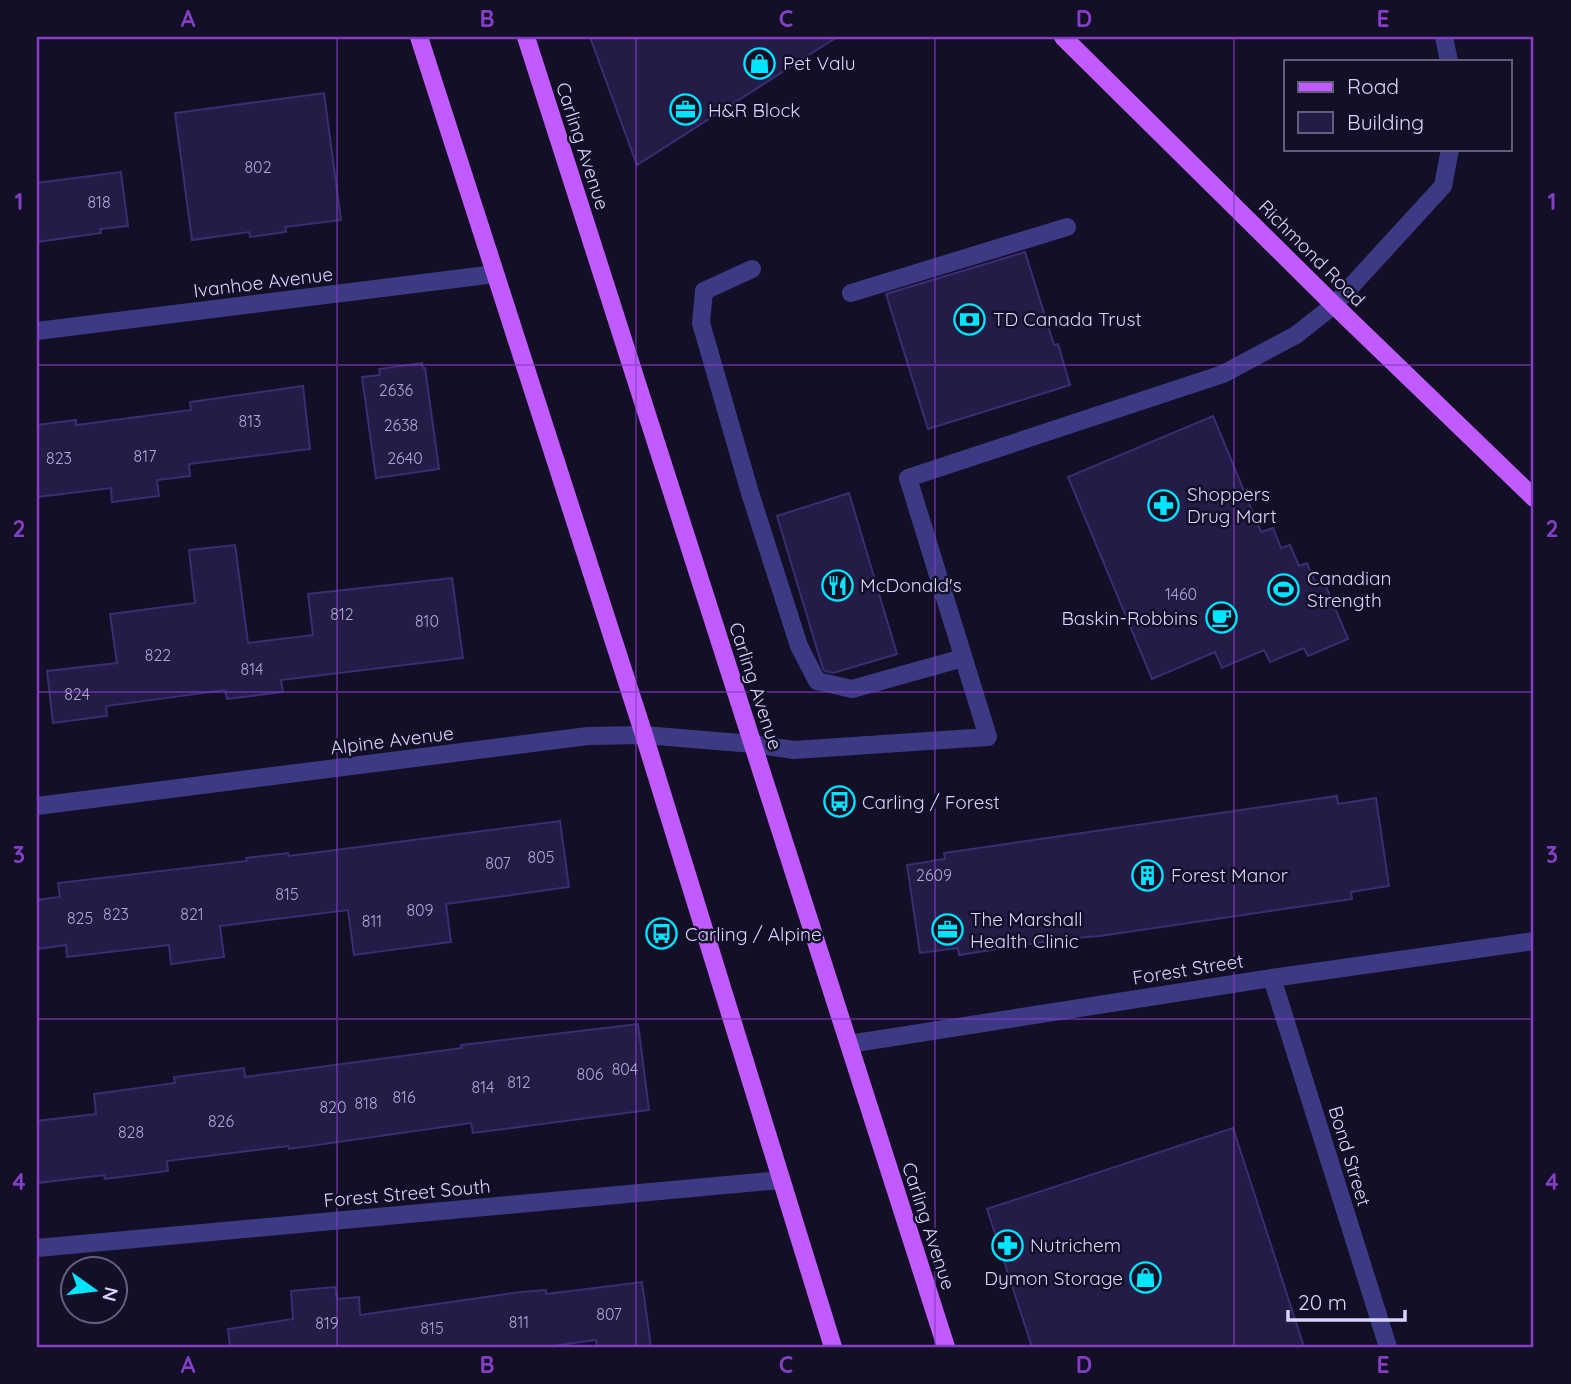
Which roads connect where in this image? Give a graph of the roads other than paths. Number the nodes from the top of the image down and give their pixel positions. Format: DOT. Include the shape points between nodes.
graph roads {
  1 [pos="419,37"];
  2 [pos="526,37"];
  3 [pos="1063,37"];
  4 [pos="1444,37"];
  5 [pos="1448,60"];
  6 [pos="1450,150"];
  7 [pos="1067,228"];
  8 [pos="752,269"];
  9 [pos="495,274"];
  10 [pos="851,293"];
  11 [pos="1334,305"];
  12 [pos="37,331"];
  13 [pos="1534,498"];
  14 [pos="963,658"];
  15 [pos="644,735"];
  16 [pos="753,744"];
  17 [pos="37,806"];
  18 [pos="1534,941"];
  19 [pos="1272,978"];
  20 [pos="849,1044"];
  21 [pos="781,1180"];
  22 [pos="37,1248"];
  23 [pos="833,1347"];
  24 [pos="946,1347"];
  25 [pos="1388,1347"];
  1 -- 9 [label="main road"];
  2 -- 16 [label="main road, Carling Avenue"];
  3 -- 11 [label="main road, Richmond Road"];
  4 -- 5 [label="street"];
  6 -- 11 [label="street" via="1443,186"];
  7 -- 10 [label="street"];
  8 -- 14 [label="street" via="704,291 701,323 799,646 817,681 852,689"];
  9 -- 12 [label="street, Ivanhoe Avenue"];
  9 -- 15 [label="main road"];
  11 -- 13 [label="main road, Richmond Road"];
  11 -- 14 [label="street" via="1296,335 1223,374 908,478"];
  14 -- 16 [label="street, Alpine Avenue" via="988,737 794,750"];
  15 -- 16 [label="street, Alpine Avenue"];
  15 -- 17 [label="street, Alpine Avenue" via="588,736"];
  15 -- 21 [label="main road"];
  16 -- 20 [label="main road, Carling Avenue"];
  18 -- 19 [label="street, Forest Street"];
  19 -- 20 [label="street, Forest Street"];
  19 -- 25 [label="street, Bond Street"];
  20 -- 24 [label="main road, Carling Avenue"];
  21 -- 22 [label="street, Forest Street South"];
  21 -- 23 [label="main road"];
}
